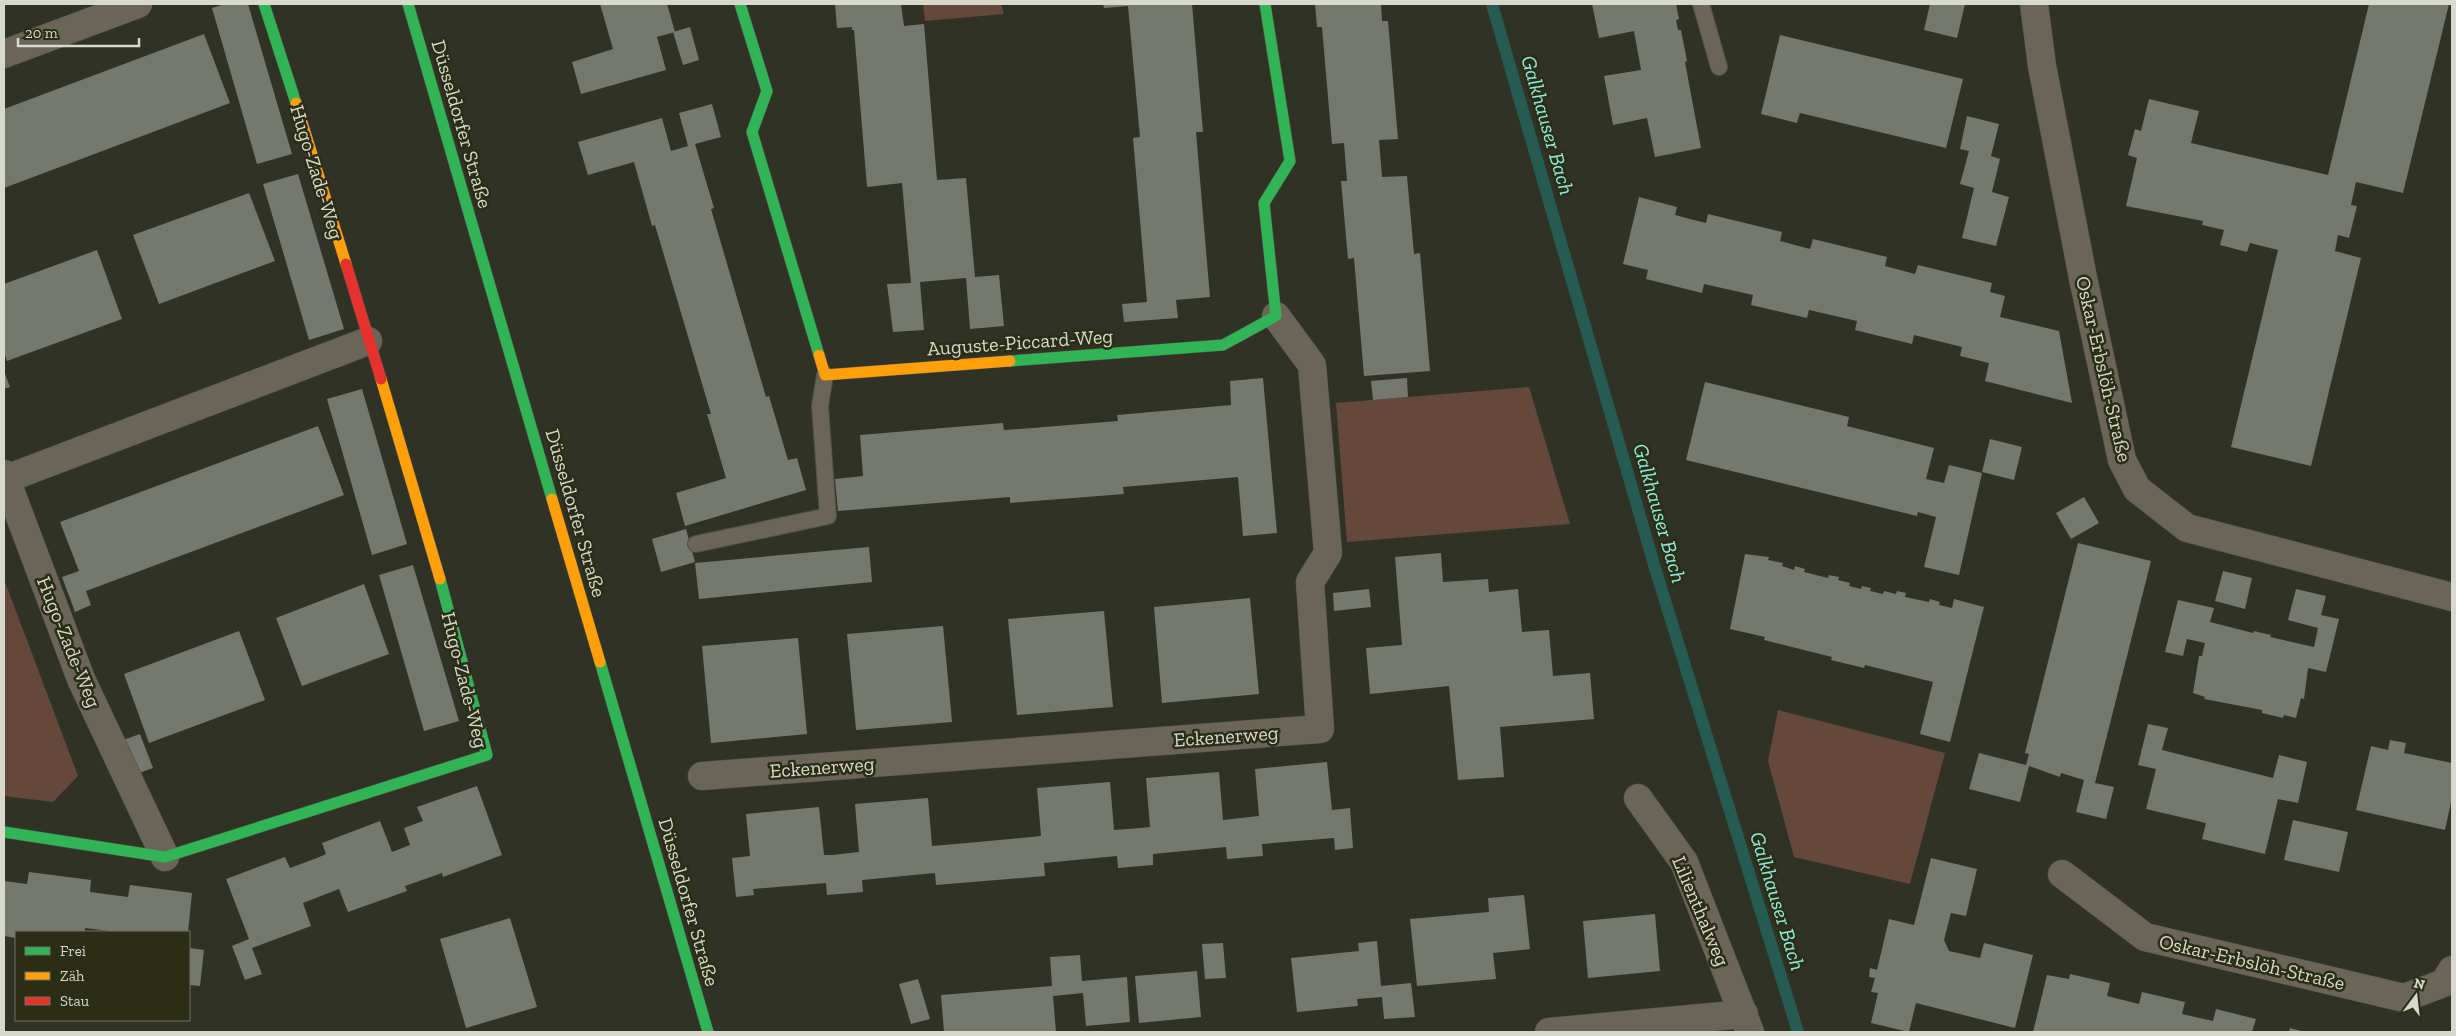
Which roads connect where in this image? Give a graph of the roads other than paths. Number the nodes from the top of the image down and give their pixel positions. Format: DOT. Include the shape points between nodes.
graph roads {
  1 [pos="138,4"];
  2 [pos="264,4"];
  3 [pos="408,4"];
  4 [pos="740,4"];
  5 [pos="1265,4"];
  6 [pos="1701,4"];
  7 [pos="2034,4"];
  8 [pos="4,54"];
  9 [pos="1719,67"];
  10 [pos="1276,316"];
  11 [pos="368,341"];
  12 [pos="825,375"];
  13 [pos="5,477"];
  14 [pos="696,544"];
  15 [pos="2452,597"];
  16 [pos="702,776"];
  17 [pos="1638,798"];
  18 [pos="4,832"];
  19 [pos="165,857"];
  20 [pos="2062,874"];
  21 [pos="2452,970"];
  22 [pos="1747,1023"];
  23 [pos="708,1032"];
  24 [pos="1549,1032"];
  1 -- 8 [label="street"];
  2 -- 11 [label="street, Hugo-Zade-Weg" via="313,154"];
  3 -- 23 [label="street, Düsseldorfer Straße"];
  4 -- 12 [label="street" via="767,91 752,132"];
  5 -- 10 [label="street" via="1290,161 1264,203"];
  6 -- 9 [label="lane"];
  7 -- 15 [label="street, Oskar-Erbslöh-Straße" via="2048,95 2122,460 2137,489 2187,528"];
  10 -- 12 [label="street, Auguste-Piccard-Weg" via="1223,345"];
  10 -- 16 [label="street, Eckenerweg" via="1312,366 1328,553 1310,582 1320,729"];
  11 -- 13 [label="street, Hugo-Zade-Weg"];
  11 -- 19 [label="street, Hugo-Zade-Weg" via="431,547 486,755"];
  12 -- 14 [label="lane" via="820,406 828,516"];
  13 -- 19 [label="street, Hugo-Zade-Weg" via="81,680"];
  17 -- 22 [label="street, Lilienthalweg" via="1684,862"];
  18 -- 19 [label="street, Hugo-Zade-Weg"];
  20 -- 21 [label="street, Oskar-Erbslöh-Straße" via="2145,937 2404,998 2444,983"];
  22 -- 24 [label="street"];
}
